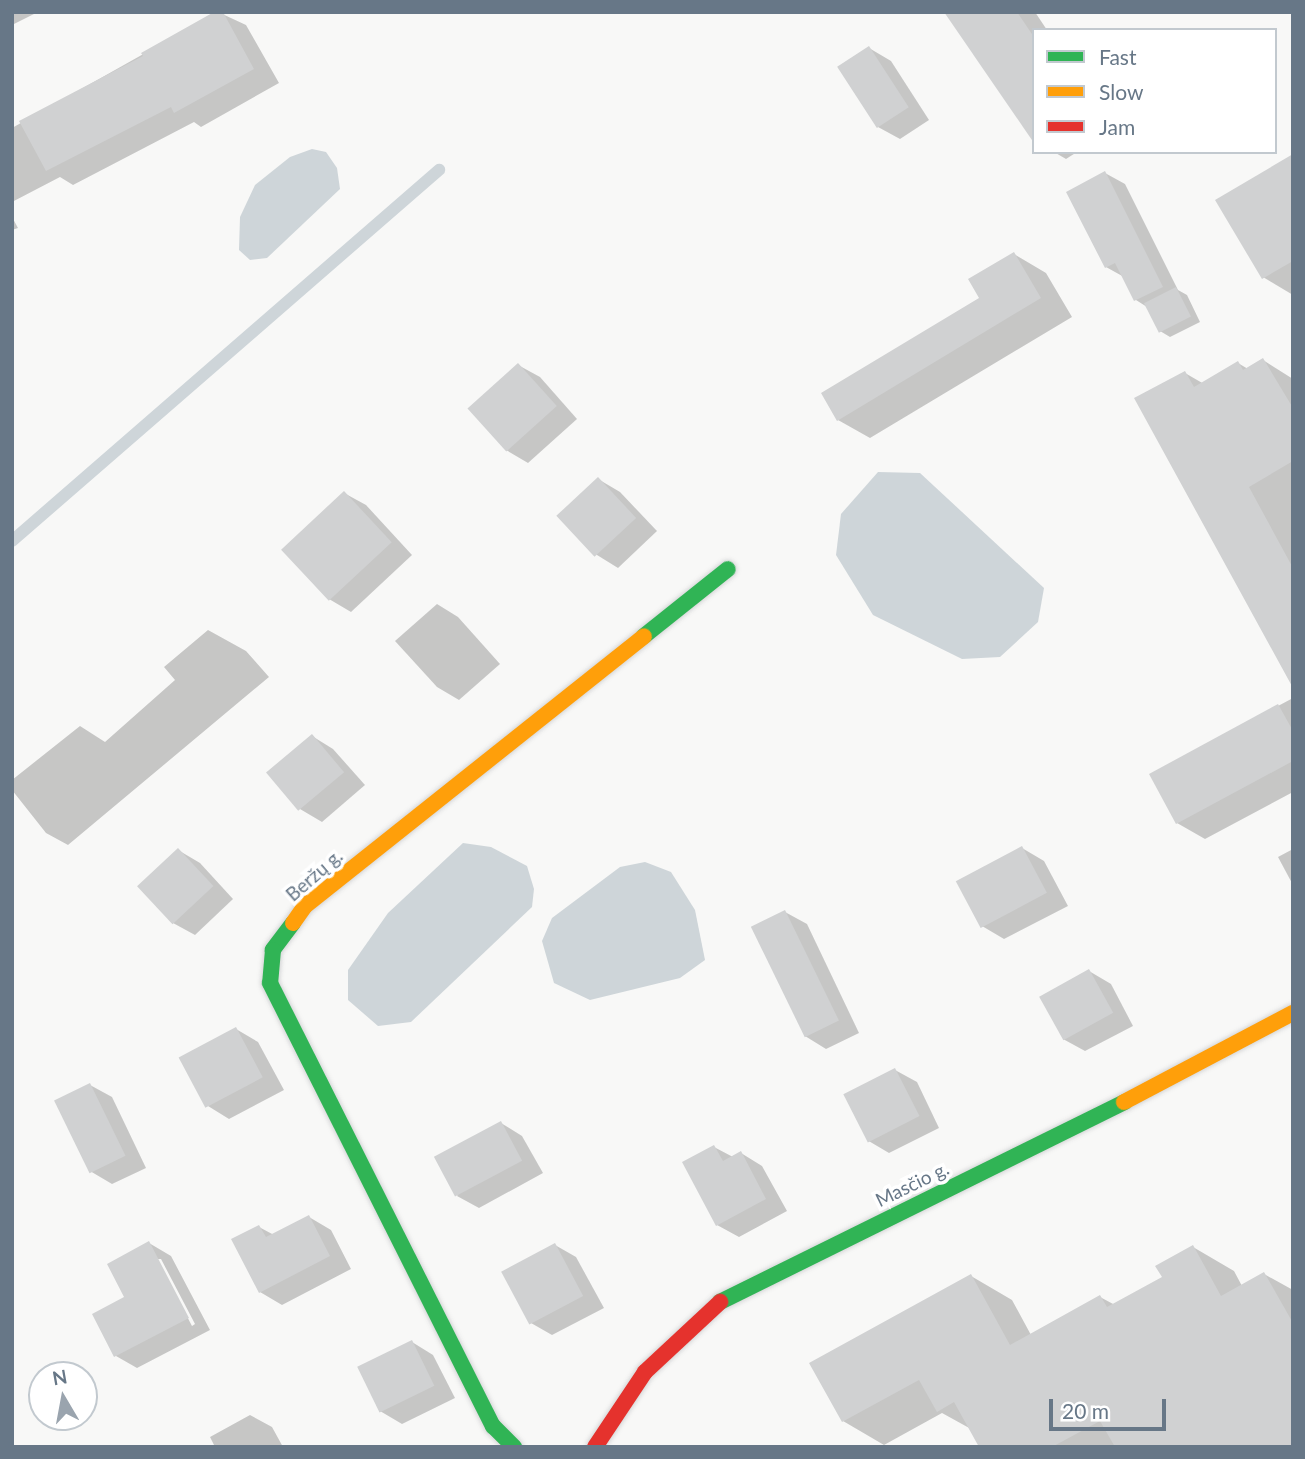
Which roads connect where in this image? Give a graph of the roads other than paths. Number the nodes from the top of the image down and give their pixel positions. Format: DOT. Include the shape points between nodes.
graph roads {
  1 [pos="728,569"];
  2 [pos="1293,1013"];
  3 [pos="514,1447"];
  4 [pos="595,1447"];
  1 -- 3 [label="street, Beržų g." via="304,906 273,950 270,982 493,1426"];
  2 -- 4 [label="street, Masčio g." via="1034,1149 725,1297 645,1372"];
}
